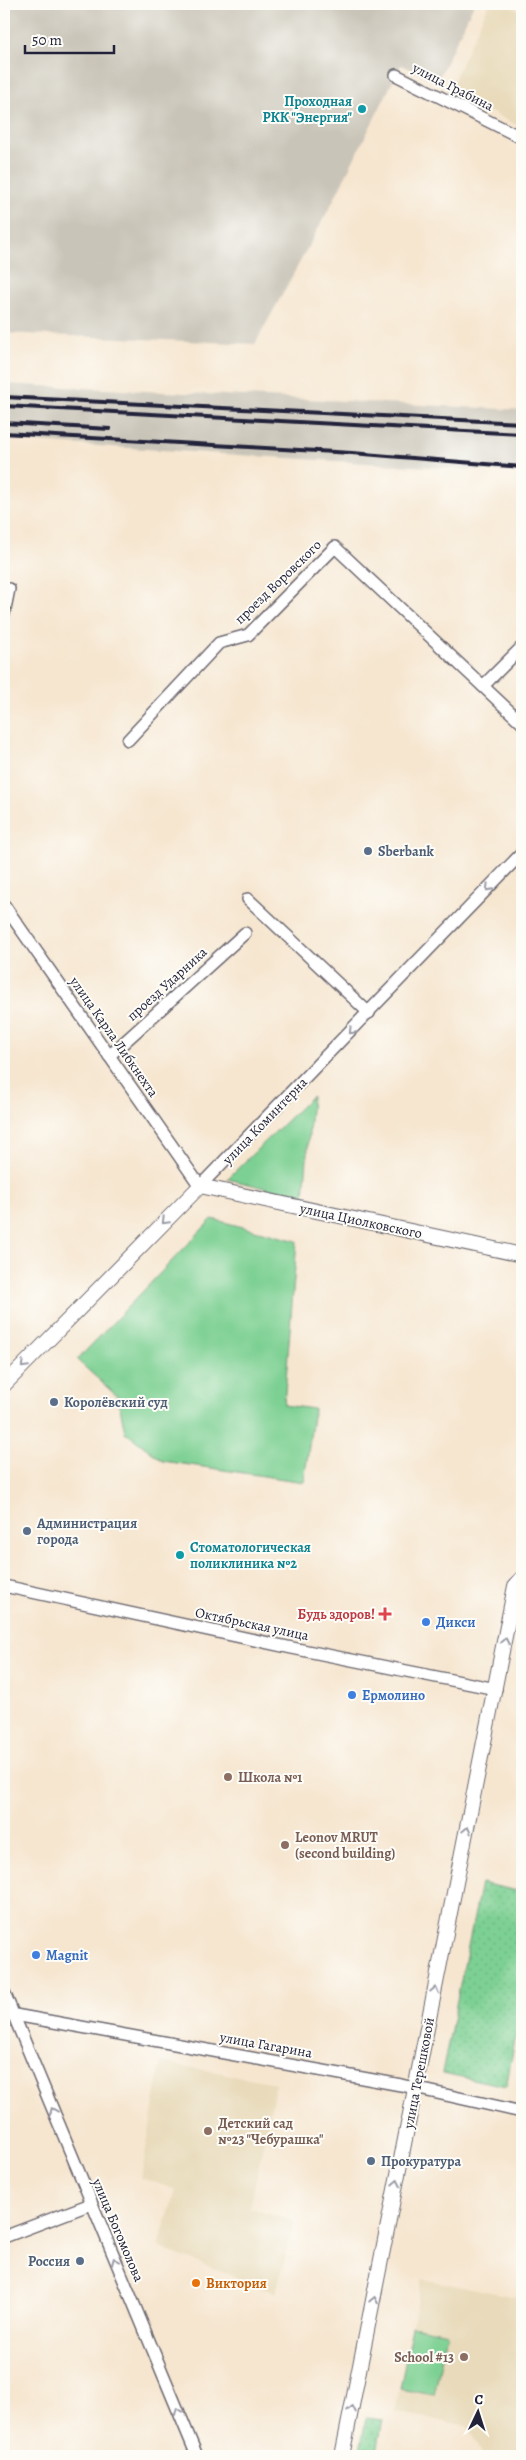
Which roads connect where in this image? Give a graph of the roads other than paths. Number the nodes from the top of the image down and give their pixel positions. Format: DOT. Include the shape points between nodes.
graph roads {
  1 [pos="396,75"];
  2 [pos="522,138"];
  3 [pos="9,589"];
  4 [pos="4,614"];
  5 [pos="522,647"];
  6 [pos="484,686"];
  7 [pos="522,722"];
  8 [pos="128,740"];
  9 [pos="522,853"];
  10 [pos="248,900"];
  11 [pos="4,905"];
  12 [pos="245,933"];
  13 [pos="369,1013"];
  14 [pos="109,1056"];
  15 [pos="200,1186"];
  16 [pos="522,1255"];
  17 [pos="4,1385"];
  18 [pos="522,1578"];
  19 [pos="4,1586"];
  20 [pos="496,1689"];
  21 [pos="4,1992"];
  22 [pos="8,2014"];
  23 [pos="416,2088"];
  24 [pos="522,2112"];
  25 [pos="91,2204"];
  26 [pos="4,2236"];
  27 [pos="197,2456"];
  28 [pos="342,2456"];
  1 -- 2 [label="street, улица Грабина"];
  3 -- 4 [label="street"];
  5 -- 6 [label="street"];
  6 -- 7 [label="street"];
  6 -- 8 [label="street, проезд Воровского" via="335,547 248,636 220,643"];
  9 -- 13 [label="street, улица Коминтерна, one-way"];
  10 -- 13 [label="street"];
  11 -- 14 [label="street, улица Карла Либкнехта"];
  12 -- 14 [label="street, проезд Ударника"];
  13 -- 15 [label="street, улица Коминтерна, one-way"];
  14 -- 15 [label="street, улица Карла Либкнехта"];
  15 -- 16 [label="main road, улица Циолковского"];
  15 -- 17 [label="main road, улица Коминтерна, one-way"];
  20 -- 18 [label="main road, улица Терешковой, one-way" via="515,1586"];
  19 -- 20 [label="street, Октябрьская улица"];
  23 -- 20 [label="main road, улица Терешковой, one-way"];
  21 -- 22 [label="street, улица Богомолова"];
  22 -- 23 [label="street, улица Гагарина"];
  25 -- 22 [label="street, улица Богомолова, one-way"];
  23 -- 24 [label="street, улица Гагарина"];
  28 -- 23 [label="main road, улица Терешковой, one-way"];
  25 -- 26 [label="street"];
  27 -- 25 [label="street, улица Богомолова, one-way"];
}
